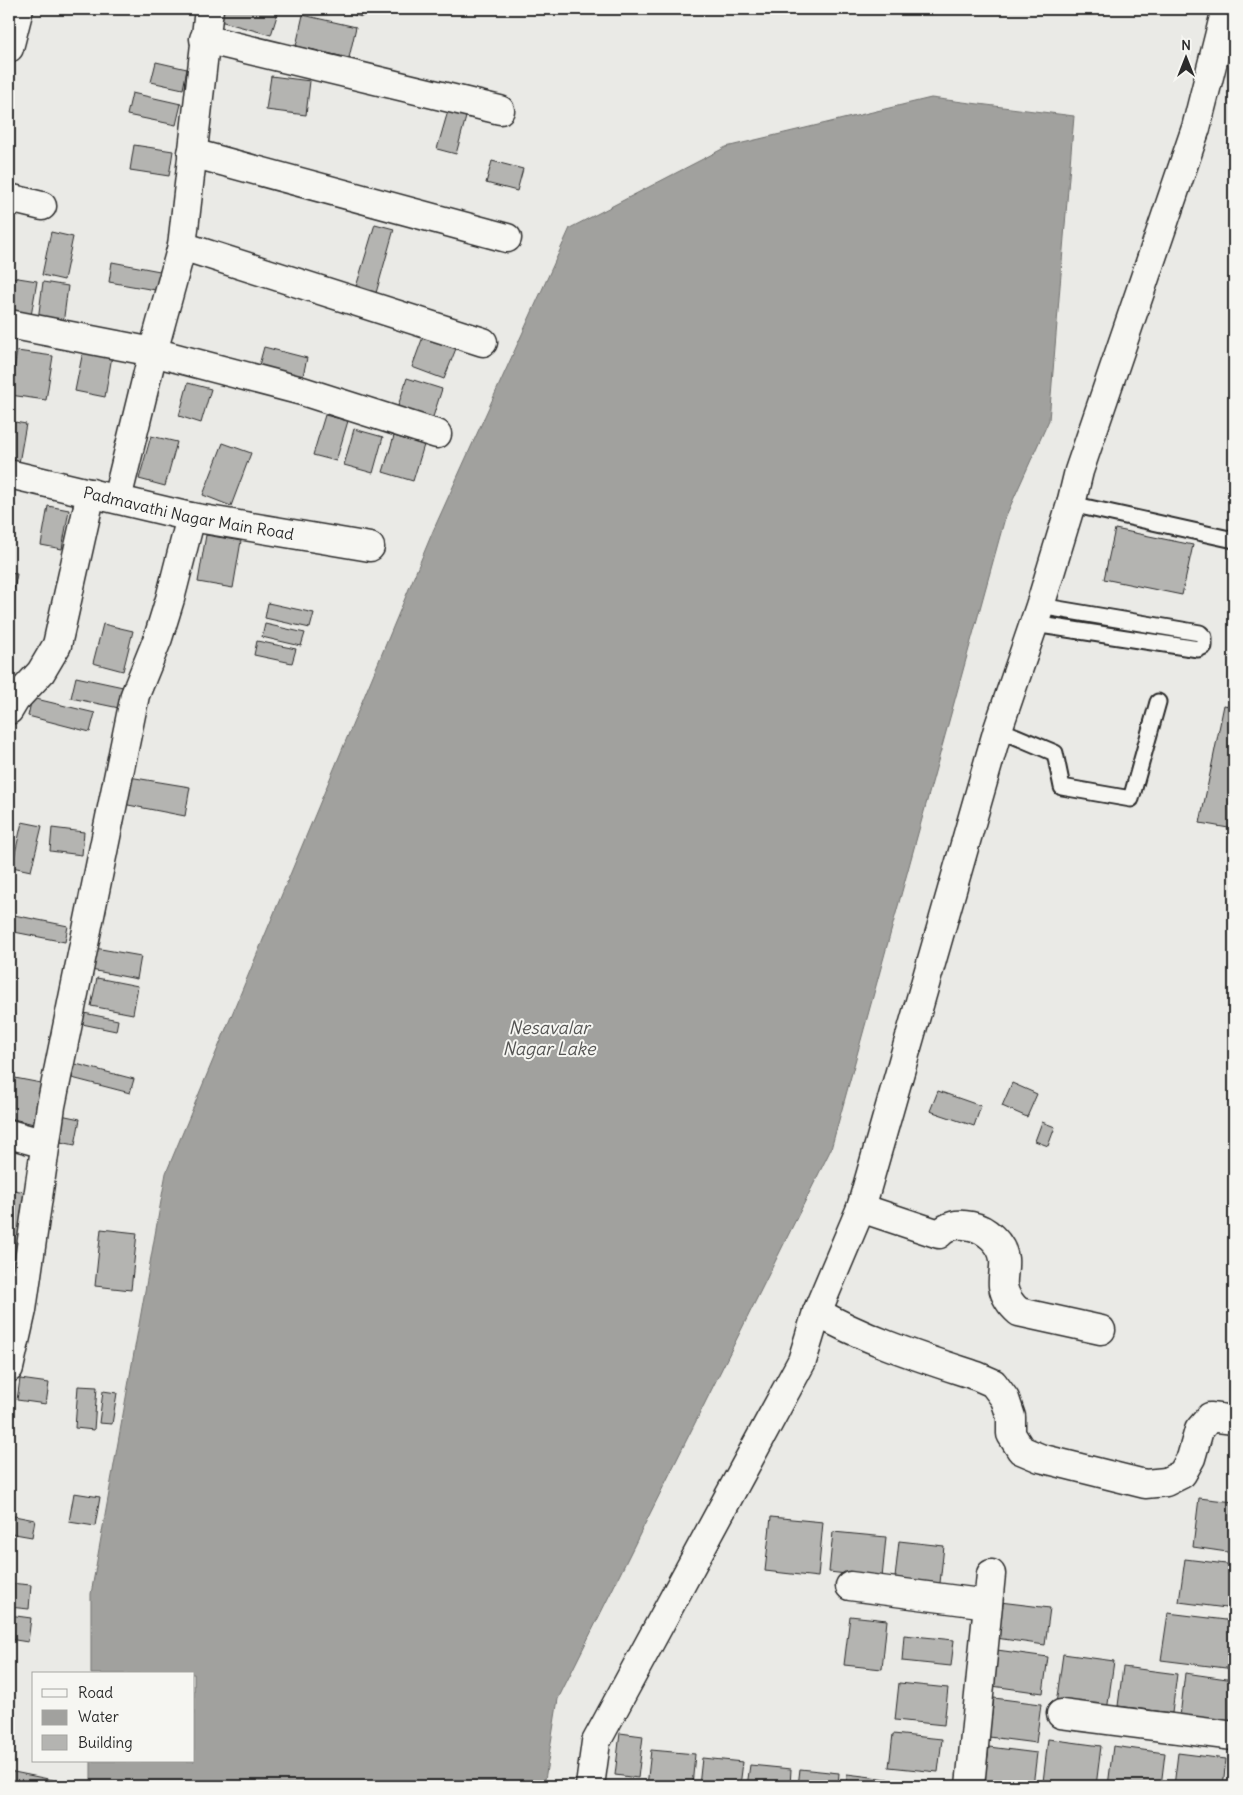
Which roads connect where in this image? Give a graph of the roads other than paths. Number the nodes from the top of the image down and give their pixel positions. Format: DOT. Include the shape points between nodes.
graph roads {
  1 [pos="19,9"];
  2 [pos="209,9"];
  3 [pos="1226,9"];
  4 [pos="204,39"];
  5 [pos="9,48"];
  6 [pos="500,110"];
  7 [pos="192,153"];
  8 [pos="9,198"];
  9 [pos="42,206"];
  10 [pos="507,238"];
  11 [pos="182,246"];
  12 [pos="9,324"];
  13 [pos="483,342"];
  14 [pos="153,352"];
  15 [pos="437,434"];
  16 [pos="9,474"];
  17 [pos="104,496"];
  18 [pos="1071,504"];
  19 [pos="191,517"];
  20 [pos="1234,540"];
  21 [pos="370,547"];
  22 [pos="1037,615"];
  23 [pos="1158,702"];
  24 [pos="9,710"];
  25 [pos="998,729"];
  26 [pos="9,1134"];
  27 [pos="46,1144"];
  28 [pos="861,1208"];
  29 [pos="15,1309"];
  30 [pos="817,1312"];
  31 [pos="1100,1330"];
  32 [pos="9,1368"];
  33 [pos="1234,1420"];
  34 [pos="991,1574"];
  35 [pos="850,1586"];
  36 [pos="988,1604"];
  37 [pos="1061,1714"];
  38 [pos="1234,1736"];
  39 [pos="590,1786"];
  40 [pos="970,1786"];
  1 -- 5 [label="street"];
  2 -- 4 [label="street"];
  3 -- 18 [label="street" via="1196,128 1079,471"];
  4 -- 6 [label="street"];
  4 -- 7 [label="street"];
  7 -- 10 [label="street"];
  7 -- 11 [label="street"];
  8 -- 9 [label="street"];
  11 -- 13 [label="street"];
  11 -- 14 [label="street"];
  12 -- 14 [label="street"];
  14 -- 15 [label="street" via="302,391"];
  14 -- 17 [label="street"];
  16 -- 17 [label="street, Padmavathi Nagar Main Road"];
  17 -- 19 [label="street, Padmavathi Nagar Main Road"];
  17 -- 24 [label="street" via="57,644 41,672"];
  18 -- 20 [label="lane"];
  18 -- 22 [label="street"];
  19 -- 21 [label="street, Padmavathi Nagar Main Road"];
  19 -- 27 [label="street" via="170,600 135,695"];
  22 -- 22 [label="lane" via="1200,633 1204,637 1204,646 1198,650"];
  22 -- 25 [label="street"];
  23 -- 25 [label="lane" via="1131,799 1062,787 1055,753"];
  25 -- 28 [label="street"];
  26 -- 27 [label="street"];
  27 -- 29 [label="street"];
  28 -- 30 [label="street"];
  28 -- 31 [label="street" via="939,1234 948,1226 964,1224 978,1227 999,1247 1004,1258 1003,1287 1011,1305 1019,1312"];
  29 -- 32 [label="street"];
  30 -- 33 [label="street" via="844,1328 993,1384 1006,1399 1011,1434 1021,1450 1040,1458 1145,1484 1166,1482 1182,1474 1191,1458 1199,1430 1210,1417"];
  30 -- 39 [label="street" via="802,1361 596,1742"];
  34 -- 36 [label="street"];
  35 -- 36 [label="street"];
  36 -- 40 [label="street"];
  37 -- 38 [label="street"];
}
